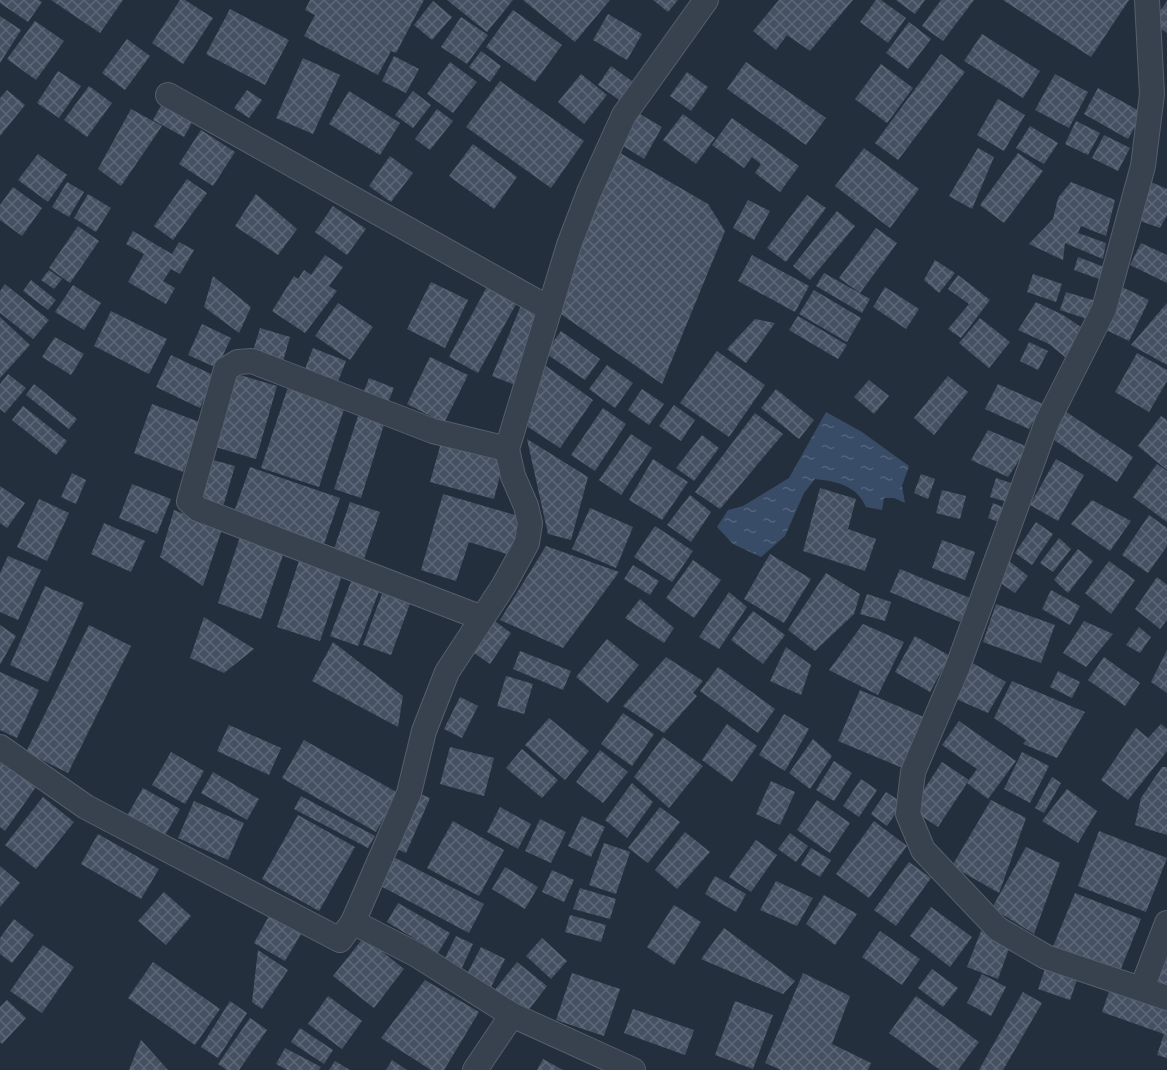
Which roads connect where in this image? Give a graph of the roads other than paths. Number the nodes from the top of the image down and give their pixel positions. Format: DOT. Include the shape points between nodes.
graph roads {
  1 [pos="706,0"];
  2 [pos="1147,0"];
  3 [pos="168,95"];
  4 [pos="550,309"];
  5 [pos="507,449"];
  6 [pos="482,618"];
  7 [pos="0,747"];
  8 [pos="353,922"];
  9 [pos="1167,923"];
  10 [pos="1142,988"];
  11 [pos="1167,998"];
  12 [pos="512,1015"];
  13 [pos="475,1070"];
  14 [pos="633,1070"];
  1 -- 4 [label="street" via="624,116 582,212"];
  2 -- 10 [label="street" via="1152,94 1143,166 1104,309 1047,422 958,666 913,772 908,814 923,850 998,929 1046,957"];
  3 -- 4 [label="street"];
  4 -- 5 [label="street"];
  5 -- 6 [label="street" via="530,523 527,543"];
  5 -- 6 [label="street" via="433,430 252,362 237,362 226,369 189,501 209,514"];
  6 -- 8 [label="street" via="447,672 424,731 409,793"];
  7 -- 8 [label="street" via="86,807 340,940"];
  8 -- 12 [label="street" via="417,955"];
  9 -- 10 [label="street"];
  10 -- 11 [label="street"];
  12 -- 13 [label="street"];
  12 -- 14 [label="street"];
}
